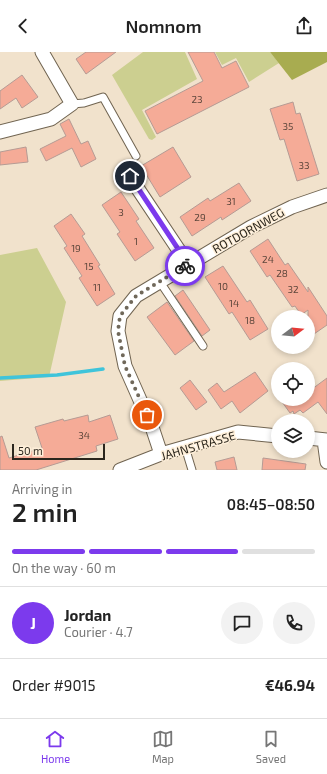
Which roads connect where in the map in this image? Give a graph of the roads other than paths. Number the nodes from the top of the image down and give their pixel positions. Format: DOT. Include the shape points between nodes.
graph roads {
  1 [pos="42,52"];
  2 [pos="72,104"];
  3 [pos="0,132"];
  4 [pos="136,156"];
  5 [pos="130,176"];
  6 [pos="327,195"];
  7 [pos="188,264"];
  8 [pos="160,282"];
  9 [pos="203,346"];
  10 [pos="271,435"];
  11 [pos="315,439"];
  12 [pos="326,440"];
  13 [pos="185,447"];
  14 [pos="161,454"];
  15 [pos="327,462"];
  16 [pos="120,470"];
  17 [pos="192,470"];
  1 -- 2 [label="street"];
  2 -- 3 [label="street" via="51,119"];
  2 -- 4 [label="lane" via="103,97"];
  5 -- 7 [label="street"];
  6 -- 7 [label="street, ROTDORNWEG" via="284,210"];
  7 -- 8 [label="street, ROTDORNWEG"];
  8 -- 9 [label="lane" via="188,317"];
  8 -- 14 [label="street, ROTDORNWEG" via="136,296 127,306 120,316 118,331 125,366"];
  10 -- 13 [label="street, JAHNSTRASSE" via="238,432"];
  11 -- 12 [label="street"];
  12 -- 15 [label="street"];
  13 -- 14 [label="street, JAHNSTRASSE"];
  13 -- 17 [label="lane"];
  14 -- 16 [label="street, JAHNSTRASSE"];
}
